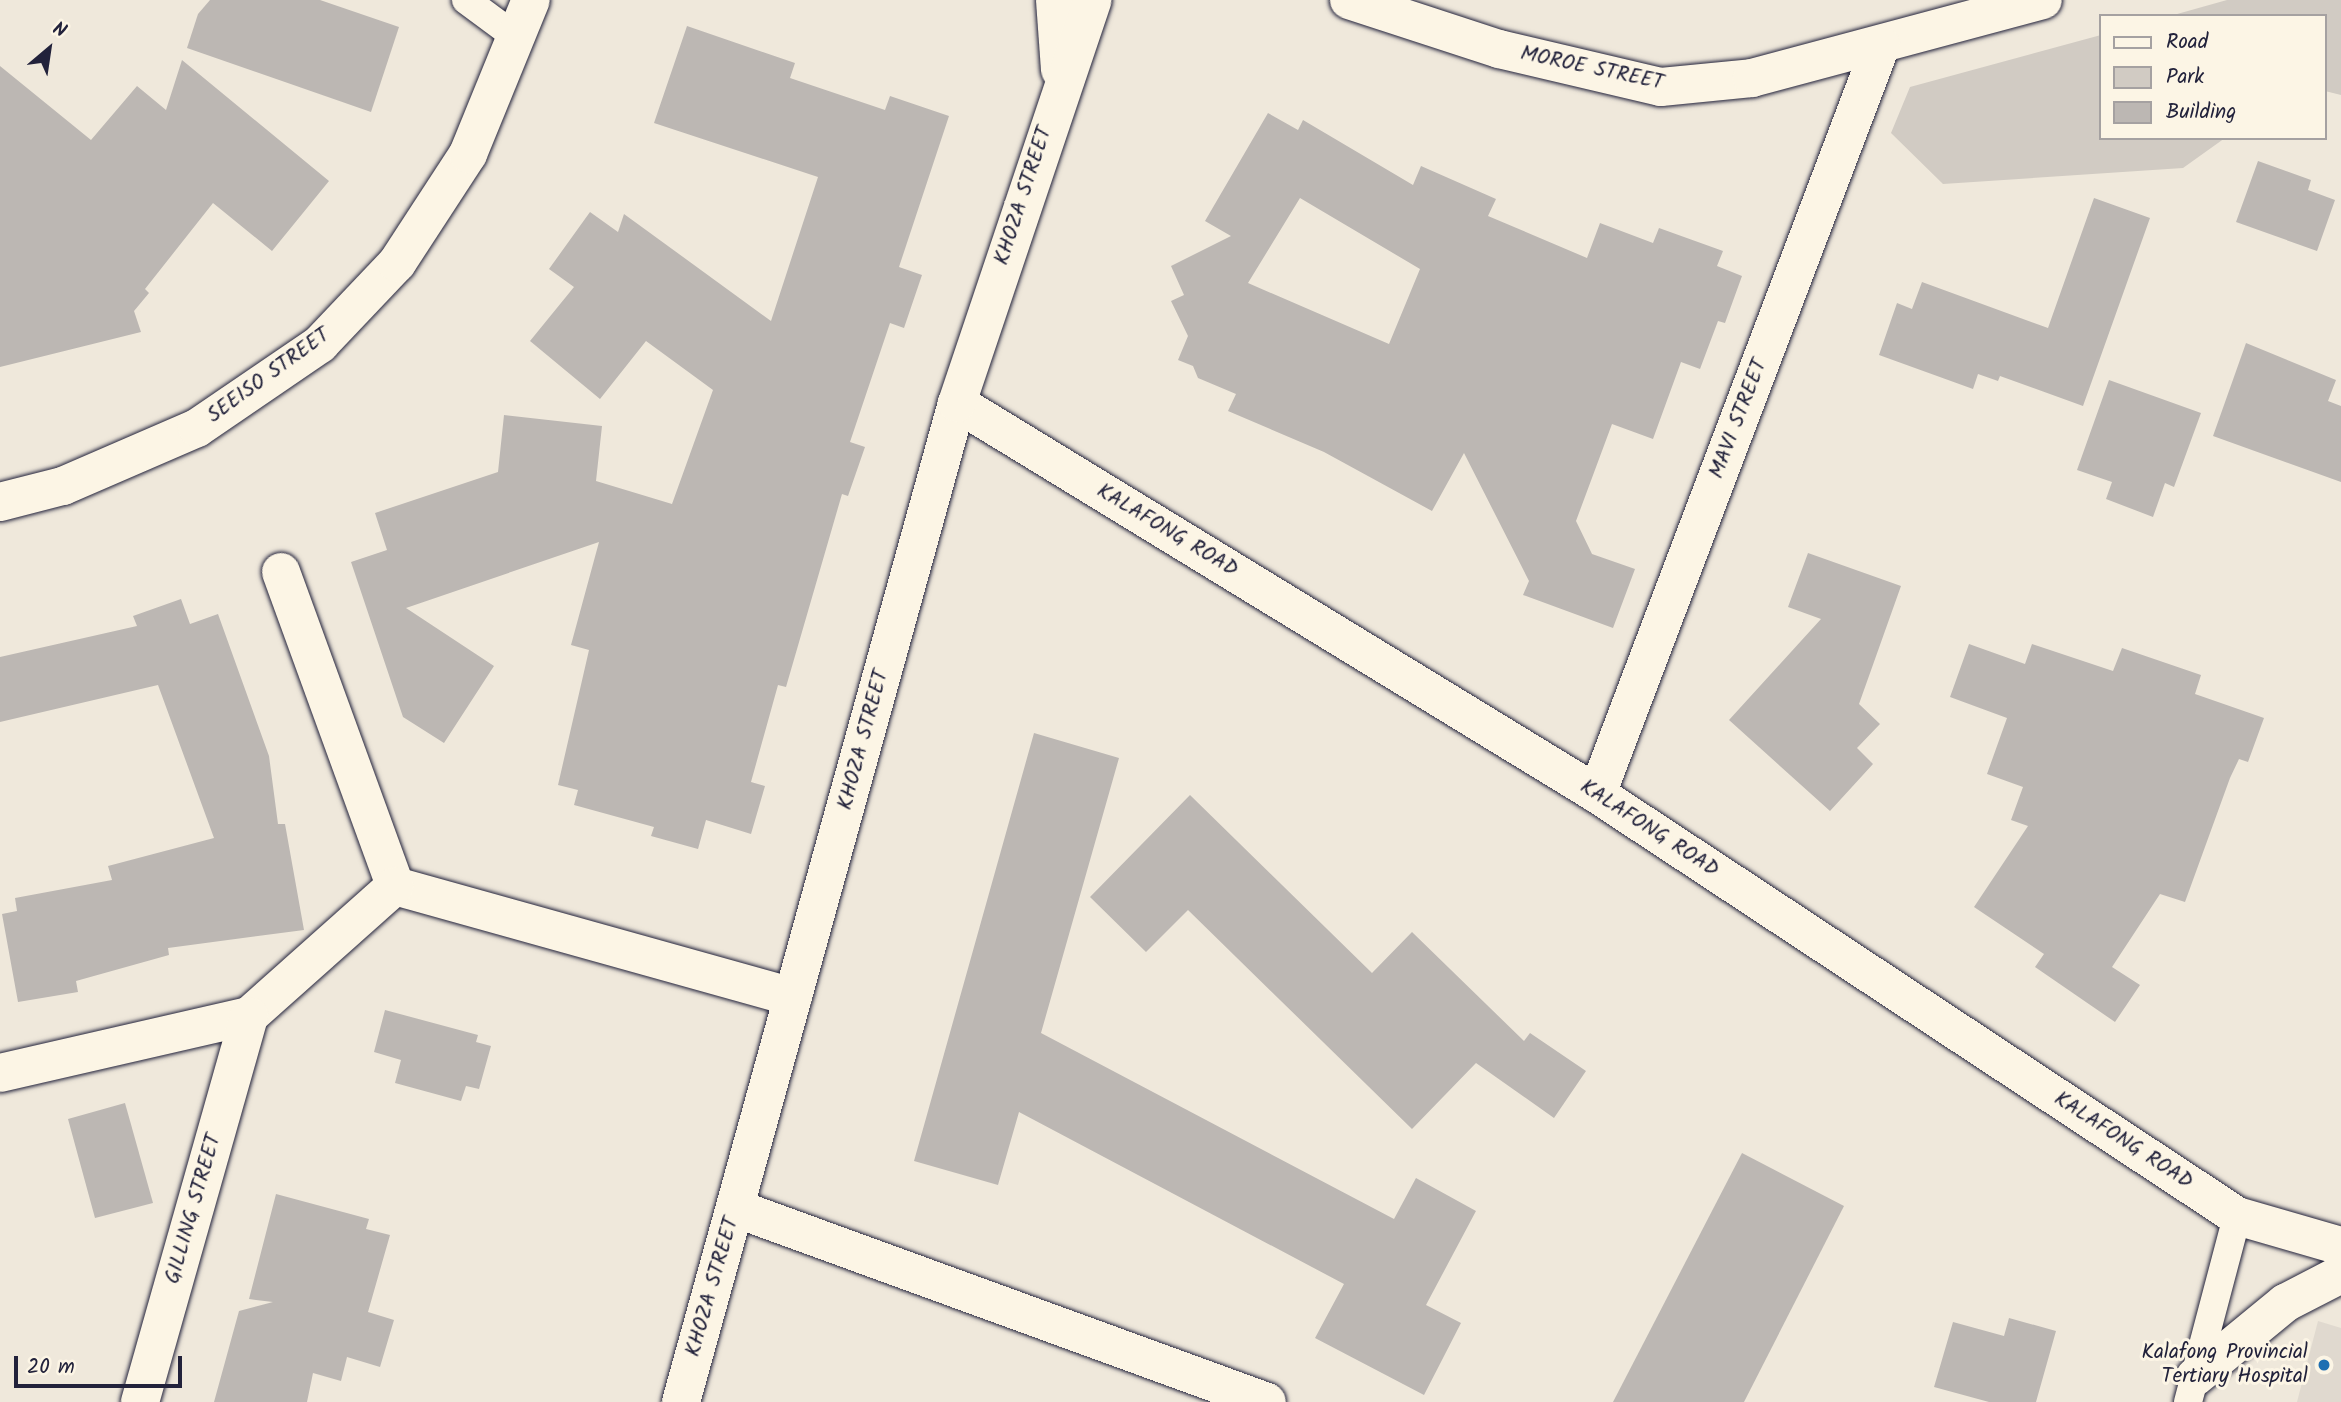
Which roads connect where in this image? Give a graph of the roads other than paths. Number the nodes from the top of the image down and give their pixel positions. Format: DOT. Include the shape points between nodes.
graph roads {
  1 [pos="466,0"];
  2 [pos="531,0"];
  3 [pos="1055,0"];
  4 [pos="1093,0"];
  5 [pos="1349,0"];
  6 [pos="2043,0"];
  7 [pos="516,37"];
  8 [pos="1881,45"];
  9 [pos="1061,83"];
  10 [pos="957,403"];
  11 [pos="0,502"];
  12 [pos="281,572"];
  13 [pos="1597,794"];
  14 [pos="395,886"];
  15 [pos="793,997"];
  16 [pos="249,1016"];
  17 [pos="0,1073"];
  18 [pos="735,1208"];
  19 [pos="2237,1216"];
  20 [pos="2341,1246"];
  21 [pos="2341,1274"];
  22 [pos="2192,1390"];
  23 [pos="140,1402"];
  24 [pos="681,1402"];
  25 [pos="1267,1402"];
  1 -- 7 [label="lane"];
  2 -- 7 [label="street, SEEISO STREET"];
  3 -- 9 [label="street, KHOZA STREET"];
  4 -- 9 [label="street, KHOZA STREET"];
  5 -- 8 [label="street, MOROE STREET" via="1499,49 1661,87 1752,78"];
  6 -- 8 [label="street, MOROE STREET"];
  7 -- 11 [label="street, SEEISO STREET" via="468,154 397,263 320,344 197,428 63,486"];
  8 -- 13 [label="street, MAVI STREET"];
  9 -- 10 [label="street, KHOZA STREET"];
  10 -- 13 [label="street, KALAFONG ROAD"];
  10 -- 15 [label="street, KHOZA STREET"];
  12 -- 14 [label="street"];
  13 -- 19 [label="street, KALAFONG ROAD"];
  14 -- 15 [label="street"];
  14 -- 16 [label="street"];
  15 -- 18 [label="street, KHOZA STREET"];
  16 -- 17 [label="street"];
  16 -- 23 [label="street, GILLING STREET"];
  18 -- 24 [label="street, KHOZA STREET"];
  18 -- 25 [label="street"];
  19 -- 20 [label="street, KALAFONG ROAD"];
  19 -- 22 [label="lane"];
  21 -- 22 [label="street" via="2285,1303"];
}
